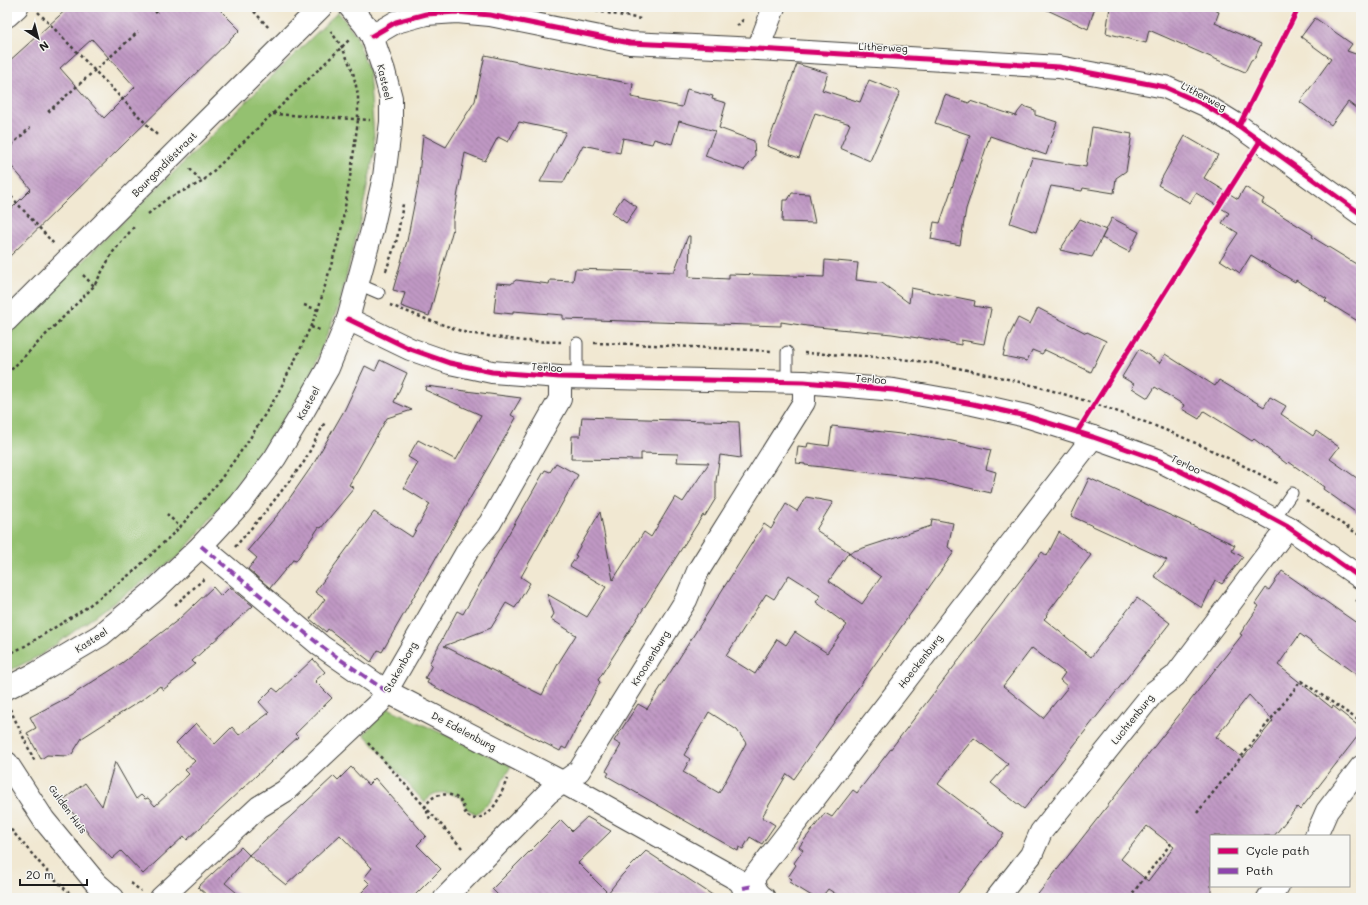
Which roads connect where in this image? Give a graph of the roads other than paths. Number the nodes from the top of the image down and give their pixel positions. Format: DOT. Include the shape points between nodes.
graph roads {
  1 [pos="17,7"];
  2 [pos="350,7"];
  3 [pos="774,7"];
  4 [pos="319,9"];
  5 [pos="7,16"];
  6 [pos="369,31"];
  7 [pos="758,49"];
  8 [pos="1361,214"];
  9 [pos="358,284"];
  10 [pos="378,293"];
  11 [pos="348,319"];
  12 [pos="7,320"];
  13 [pos="576,343"];
  14 [pos="787,352"];
  15 [pos="569,377"];
  16 [pos="796,382"];
  17 [pos="1085,434"];
  18 [pos="1292,493"];
  19 [pos="1281,523"];
  20 [pos="201,546"];
  21 [pos="1361,578"];
  22 [pos="7,688"];
  23 [pos="386,691"];
  24 [pos="7,763"];
  25 [pos="1361,767"];
  26 [pos="564,783"];
  27 [pos="1316,835"];
  28 [pos="1277,887"];
  29 [pos="751,893"];
  30 [pos="152,895"];
  31 [pos="113,898"];
  32 [pos="445,898"];
  33 [pos="997,898"];
  34 [pos="1268,898"];
  1 -- 5 [label="street"];
  2 -- 6 [label="street, Kasteel"];
  3 -- 7 [label="street"];
  4 -- 12 [label="street, Bourgondiëstraat"];
  6 -- 7 [label="street, Litherweg" via="426,14 457,12 490,15 630,43"];
  6 -- 9 [label="street, Kasteel" via="384,71 390,98 391,122 384,177"];
  7 -- 8 [label="street, Litherweg" via="1058,67 1165,86 1205,105 1239,126"];
  9 -- 10 [label="lane"];
  9 -- 11 [label="street, Kasteel"];
  11 -- 15 [label="street, Terloo" via="410,349 450,363 492,372"];
  11 -- 20 [label="street, Kasteel" via="328,368 275,458 240,504"];
  13 -- 15 [label="lane"];
  14 -- 16 [label="lane"];
  15 -- 16 [label="street, Terloo"];
  15 -- 23 [label="street, Stakenborg" via="560,399 490,523 468,550"];
  16 -- 17 [label="street, Terloo" via="894,390 973,404 1026,416"];
  16 -- 26 [label="street, Kroonenburg" via="804,402 698,571 686,600 579,771"];
  17 -- 19 [label="street, Terloo" via="1158,460"];
  17 -- 29 [label="street, Hoeckenburg" via="754,877"];
  18 -- 19 [label="lane"];
  19 -- 21 [label="street, Terloo"];
  19 -- 33 [label="street, Luchtenburg" via="1175,676 1154,692 1041,832 1031,856"];
  20 -- 22 [label="street, Kasteel" via="154,592 101,634"];
  20 -- 23 [label="street, De Edelenburg" via="321,646"];
  23 -- 26 [label="street, De Edelenburg"];
  23 -- 30 [label="street, Stakenborg" via="380,702 285,791 259,807"];
  24 -- 31 [label="street" via="44,820 96,883"];
  25 -- 27 [label="street" via="1327,811"];
  26 -- 29 [label="street, De Edelenburg" via="738,880"];
  26 -- 32 [label="street, Kroonenburg" via="548,793"];
  28 -- 34 [label="street"];
}
